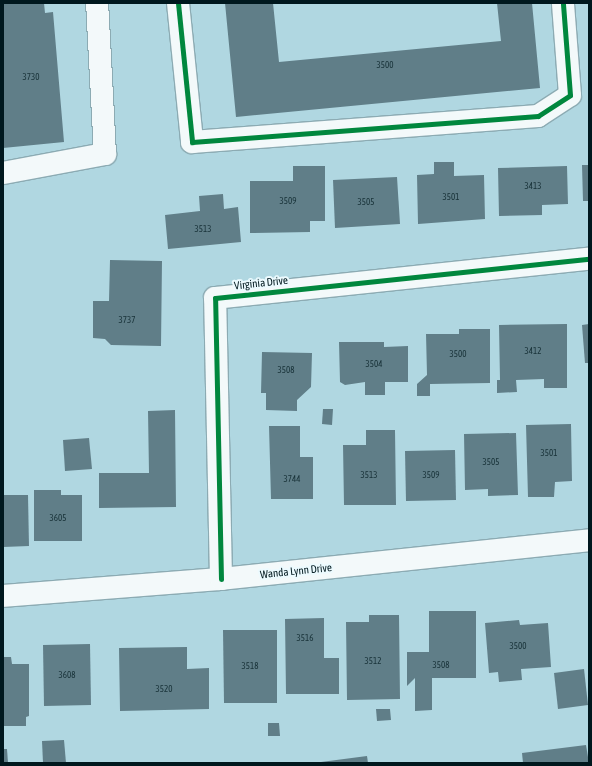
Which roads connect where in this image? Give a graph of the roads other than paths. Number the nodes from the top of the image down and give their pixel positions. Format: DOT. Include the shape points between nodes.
graph roads {
  1 [pos="96,3"];
  2 [pos="178,3"];
  3 [pos="562,3"];
  4 [pos="3,173"];
  5 [pos="589,259"];
  6 [pos="589,540"];
  7 [pos="220,579"];
  8 [pos="3,596"];
  1 -- 4 [label="street" via="105,154"];
  2 -- 3 [label="street" via="192,142 538,116 570,95"];
  5 -- 7 [label="street, Virginia Drive" via="215,298"];
  6 -- 7 [label="street, Wanda Lynn Drive"];
  7 -- 8 [label="street, Wanda Lynn Drive"];
}
